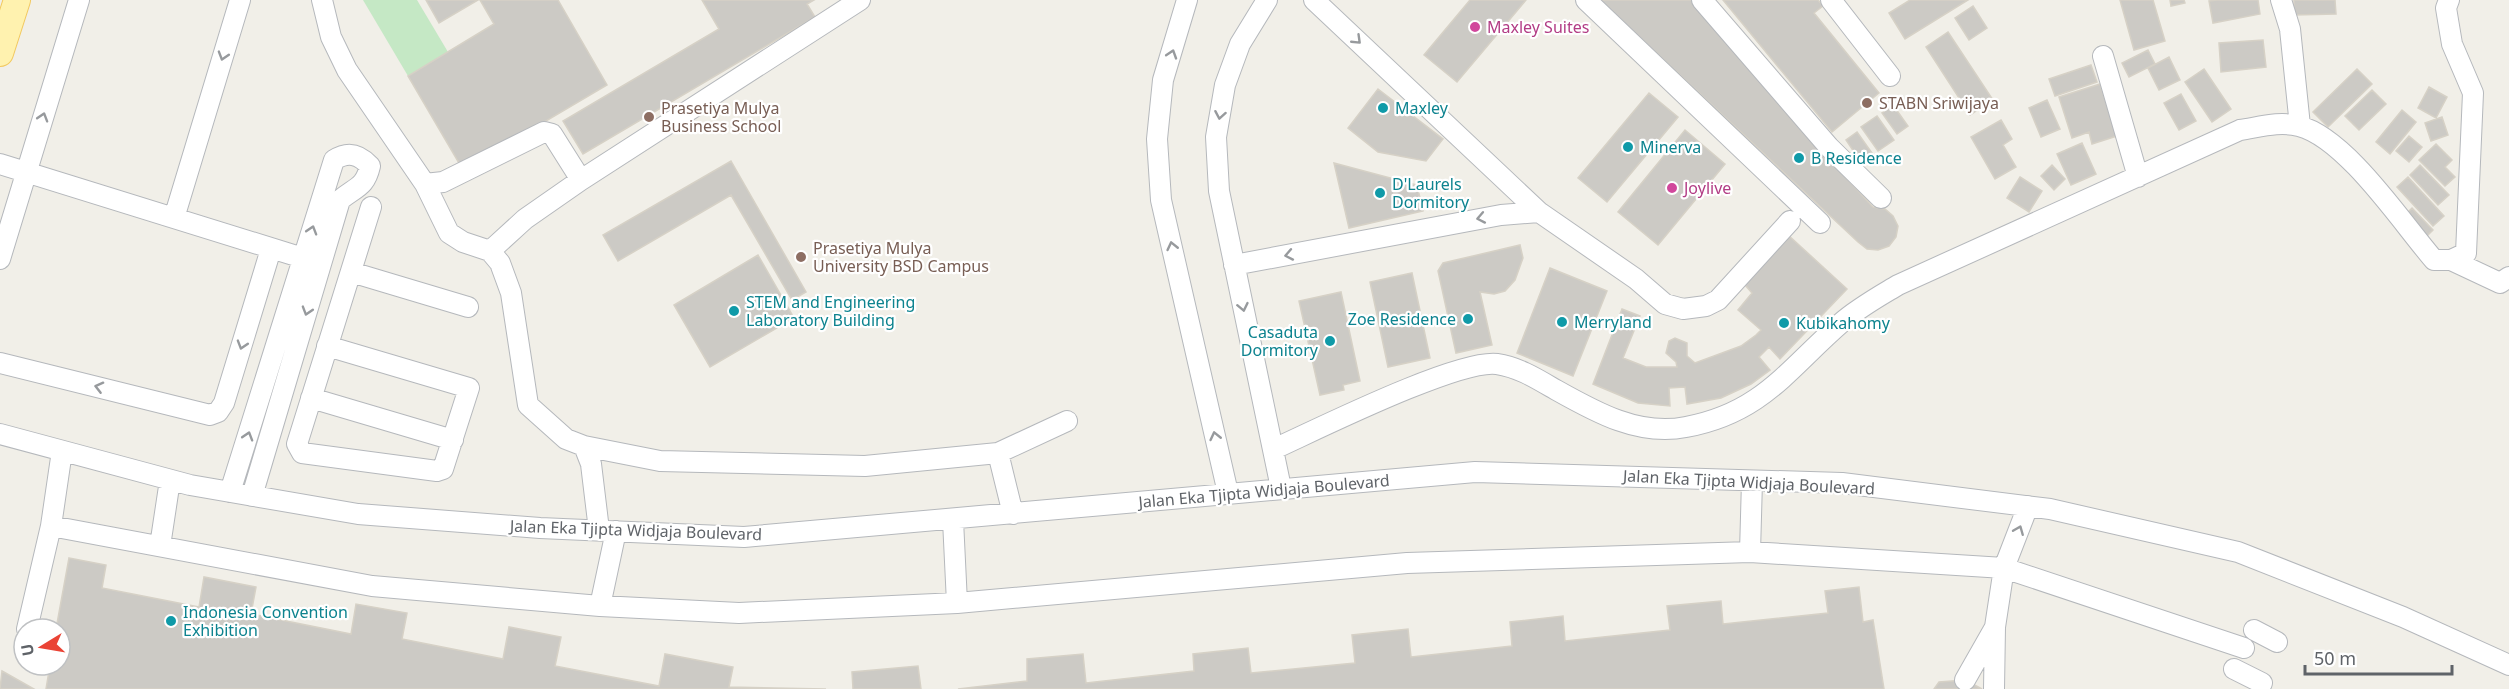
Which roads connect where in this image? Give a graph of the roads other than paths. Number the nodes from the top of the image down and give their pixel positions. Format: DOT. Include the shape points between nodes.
graph roads {
  1 [pos="17,0"];
  2 [pos="79,0"];
  3 [pos="240,0"];
  4 [pos="322,0"];
  5 [pos="861,0"];
  6 [pos="1187,0"];
  7 [pos="1266,0"];
  8 [pos="1314,0"];
  9 [pos="1586,0"];
  10 [pos="1702,0"];
  11 [pos="1831,0"];
  12 [pos="2281,0"];
  13 [pos="2449,0"];
  14 [pos="0,52"];
  15 [pos="2103,56"];
  16 [pos="1890,76"];
  17 [pos="2300,126"];
  18 [pos="0,164"];
  19 [pos="26,173"];
  20 [pos="2138,177"];
  21 [pos="581,180"];
  22 [pos="425,184"];
  23 [pos="1881,198"];
  24 [pos="371,207"];
  25 [pos="1539,212"];
  26 [pos="174,218"];
  27 [pos="1790,221"];
  28 [pos="1820,223"];
  29 [pos="271,249"];
  30 [pos="490,251"];
  31 [pos="303,258"];
  32 [pos="0,259"];
  33 [pos="2451,260"];
  34 [pos="1234,265"];
  35 [pos="318,273"];
  36 [pos="349,276"];
  37 [pos="2506,284"];
  38 [pos="468,307"];
  39 [pos="327,346"];
  40 [pos="0,363"];
  41 [pos="311,398"];
  42 [pos="1067,421"];
  43 [pos="0,434"];
  44 [pos="453,440"];
  45 [pos="584,446"];
  46 [pos="1274,449"];
  47 [pos="62,451"];
  48 [pos="998,453"];
  49 [pos="170,480"];
  50 [pos="1752,481"];
  51 [pos="1281,488"];
  52 [pos="230,492"];
  53 [pos="1228,493"];
  54 [pos="252,496"];
  55 [pos="2028,506"];
  56 [pos="1013,514"];
  57 [pos="953,520"];
  58 [pos="51,526"];
  59 [pos="608,531"];
  60 [pos="160,546"];
  61 [pos="1750,552"];
  62 [pos="2004,568"];
  63 [pos="957,603"];
  64 [pos="600,606"];
  65 [pos="30,617"];
  66 [pos="1995,627"];
  67 [pos="2254,630"];
  68 [pos="2277,642"];
  69 [pos="2244,648"];
  70 [pos="2509,665"];
  71 [pos="2234,669"];
  72 [pos="1965,680"];
  73 [pos="2262,683"];
  74 [pos="1994,689"];
  1 -- 14 [label="main road"];
  19 -- 2 [label="street, one-way"];
  3 -- 26 [label="street, one-way"];
  4 -- 22 [label="street" via="331,37 347,70"];
  5 -- 21 [label="street"];
  53 -- 6 [label="street, one-way" via="1161,200 1157,139 1163,80"];
  7 -- 34 [label="street, one-way" via="1240,44 1225,85 1216,137 1219,191"];
  8 -- 25 [label="street, one-way"];
  9 -- 28 [label="street"];
  10 -- 23 [label="street" via="1829,147"];
  11 -- 16 [label="street"];
  12 -- 17 [label="street" via="2290,29"];
  13 -- 33 [label="street" via="2446,8 2452,44 2473,93 2466,253"];
  15 -- 20 [label="street"];
  17 -- 20 [label="street" via="2281,123 2240,130"];
  17 -- 33 [label="street" via="2331,144 2357,167 2434,260"];
  18 -- 19 [label="street"];
  19 -- 26 [label="street"];
  19 -- 32 [label="street"];
  20 -- 46 [label="street" via="1898,285 1840,324 1786,378 1755,401 1716,419 1685,428 1648,430 1602,414 1527,374 1494,363 1464,369 1406,391"];
  21 -- 22 [label="street" via="552,134 544,132 443,182"];
  21 -- 30 [label="street" via="525,219"];
  22 -- 30 [label="street" via="449,233"];
  24 -- 36 [label="street"];
  25 -- 27 [label="street" via="1636,279 1665,304 1683,309 1718,300"];
  25 -- 34 [label="street, one-way" via="1501,214"];
  26 -- 29 [label="street"];
  29 -- 31 [label="street"];
  29 -- 40 [label="street, one-way" via="224,404 218,412 210,415"];
  30 -- 45 [label="street" via="500,263 510,293 528,405 566,439"];
  31 -- 35 [label="street, one-way" via="334,160 341,155 362,157 370,166 368,176 340,200"];
  52 -- 31 [label="street, one-way"];
  33 -- 37 [label="street"];
  34 -- 46 [label="street, one-way"];
  35 -- 36 [label="street"];
  35 -- 54 [label="street, one-way"];
  36 -- 38 [label="street"];
  36 -- 39 [label="street"];
  39 -- 41 [label="street"];
  39 -- 44 [label="street" via="469,388"];
  41 -- 44 [label="street"];
  41 -- 44 [label="street" via="297,444 302,453 437,471 446,465"];
  42 -- 48 [label="street"];
  43 -- 47 [label="street, Jalan Eka Tjipta Widjaja Boulevard"];
  45 -- 48 [label="street" via="660,461 866,466"];
  45 -- 59 [label="street"];
  46 -- 51 [label="street"];
  47 -- 49 [label="street, Jalan Eka Tjipta Widjaja Boulevard"];
  47 -- 58 [label="street"];
  48 -- 56 [label="street"];
  49 -- 52 [label="street, Jalan Eka Tjipta Widjaja Boulevard"];
  49 -- 60 [label="street"];
  50 -- 51 [label="street, Jalan Eka Tjipta Widjaja Boulevard" via="1475,472"];
  50 -- 55 [label="street, Jalan Eka Tjipta Widjaja Boulevard" via="1842,483"];
  50 -- 61 [label="street"];
  51 -- 53 [label="street, Jalan Eka Tjipta Widjaja Boulevard"];
  52 -- 54 [label="street, Jalan Eka Tjipta Widjaja Boulevard"];
  53 -- 56 [label="street, Jalan Eka Tjipta Widjaja Boulevard"];
  54 -- 59 [label="street, Jalan Eka Tjipta Widjaja Boulevard" via="358,514"];
  62 -- 55 [label="street, one-way"];
  55 -- 70 [label="street, Jalan Eka Tjipta Widjaja Boulevard" via="2238,552 2403,617"];
  56 -- 57 [label="street, Jalan Eka Tjipta Widjaja Boulevard"];
  57 -- 59 [label="street, Jalan Eka Tjipta Widjaja Boulevard" via="744,537"];
  57 -- 63 [label="street"];
  58 -- 60 [label="street"];
  58 -- 65 [label="street"];
  59 -- 64 [label="street"];
  60 -- 64 [label="street" via="372,586"];
  61 -- 62 [label="street"];
  61 -- 63 [label="street" via="1407,563"];
  62 -- 66 [label="street"];
  62 -- 69 [label="street"];
  63 -- 64 [label="street" via="739,613"];
  66 -- 72 [label="street"];
  66 -- 74 [label="street"];
  67 -- 68 [label="street"];
  71 -- 73 [label="street"];
}
